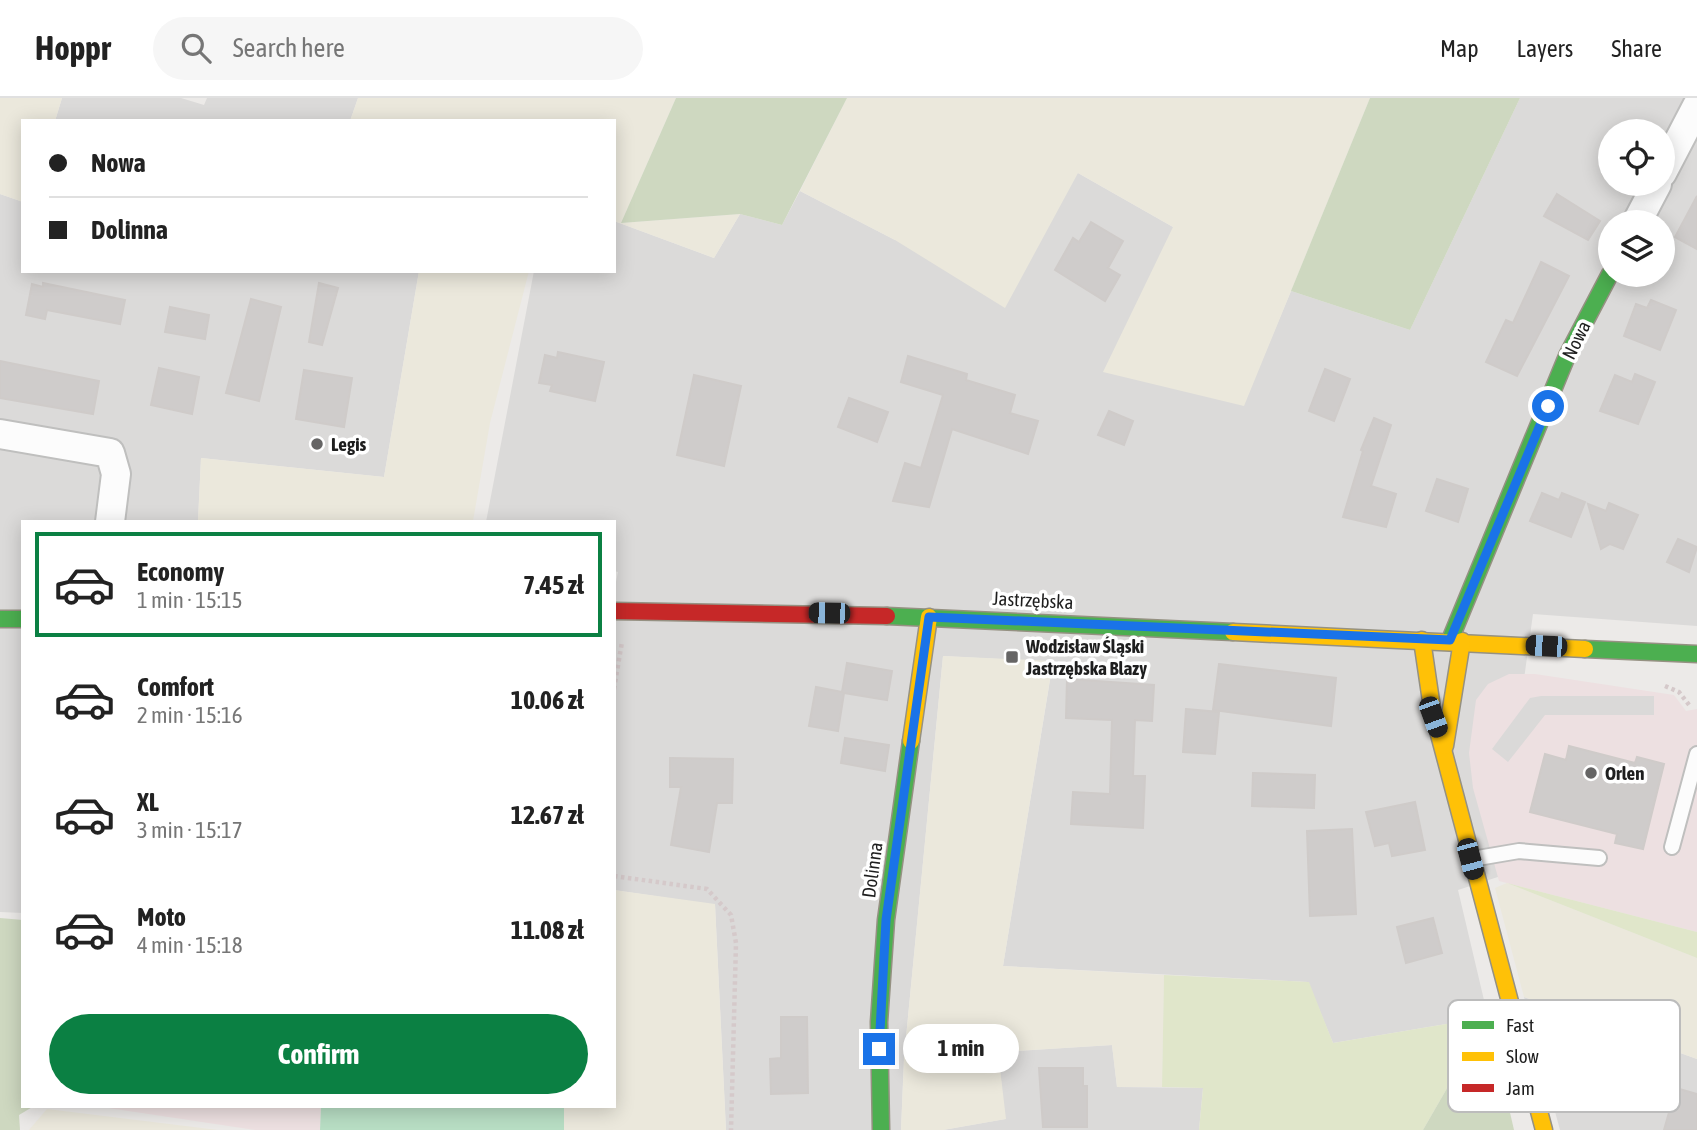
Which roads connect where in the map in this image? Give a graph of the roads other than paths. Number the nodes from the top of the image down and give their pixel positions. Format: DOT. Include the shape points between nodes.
graph roads {
  1 [pos="1697,106"];
  2 [pos="1675,148"];
  3 [pos="1603,287"];
  4 [pos="0,434"];
  5 [pos="110,520"];
  6 [pos="621,611"];
  7 [pos="929,617"];
  8 [pos="21,619"];
  9 [pos="0,620"];
  10 [pos="1422,640"];
  11 [pos="1456,641"];
  12 [pos="1697,654"];
  13 [pos="1444,749"];
  14 [pos="1697,754"];
  15 [pos="1672,847"];
  16 [pos="1599,858"];
  17 [pos="1470,859"];
  18 [pos="1509,1000"];
  19 [pos="1539,1112"];
  20 [pos="881,1130"];
  21 [pos="1544,1130"];
  1 -- 2 [label="street"];
  3 -- 11 [label="street, Nowa" via="1567,356"];
  4 -- 5 [label="street" via="110,453 116,474"];
  6 -- 7 [label="street, Jastrzębska"];
  7 -- 10 [label="street, Jastrzębska"];
  7 -- 20 [label="street, Dolinna" via="886,920 879,1022"];
  8 -- 9 [label="street"];
  10 -- 11 [label="street, Jastrzębska"];
  10 -- 13 [label="street" via="1426,691"];
  11 -- 12 [label="street, Jastrzębska"];
  11 -- 13 [label="street, Nowa"];
  13 -- 17 [label="street"];
  14 -- 15 [label="lane"];
  16 -- 17 [label="lane" via="1519,851"];
  17 -- 18 [label="street"];
  19 -- 21 [label="street"];
}
